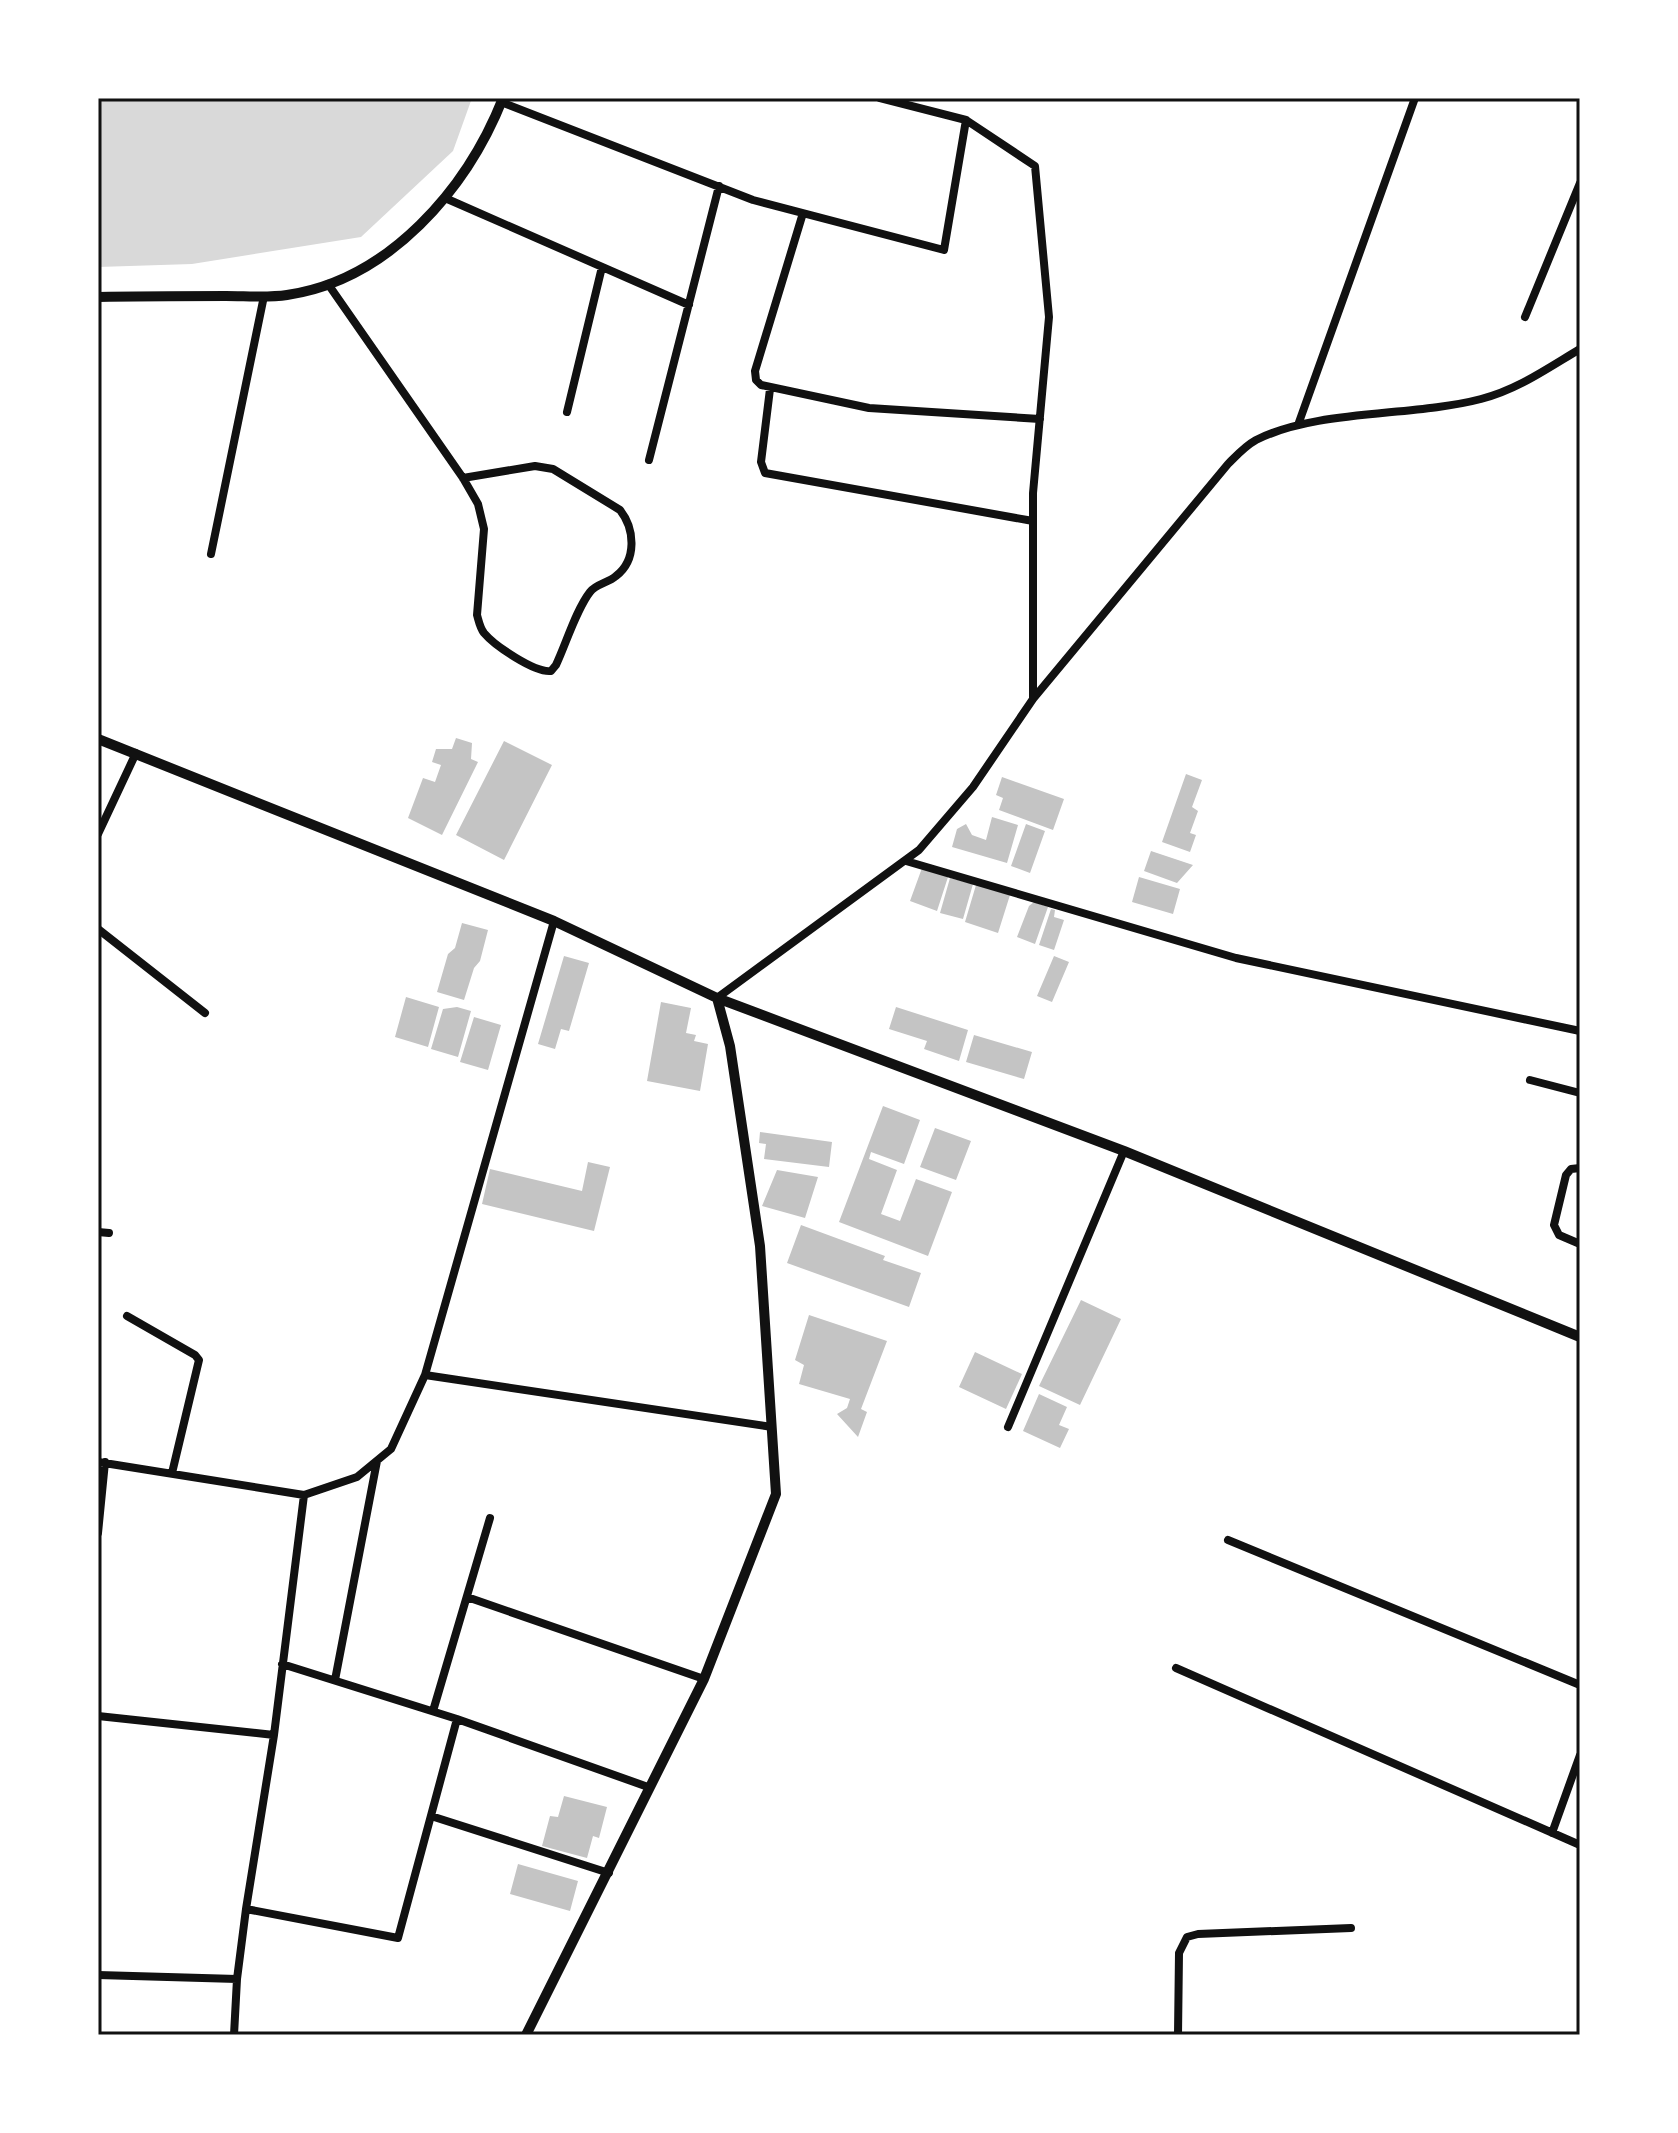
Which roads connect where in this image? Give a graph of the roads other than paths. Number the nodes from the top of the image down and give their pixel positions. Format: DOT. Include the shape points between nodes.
graph roads {
  1 [pos="880,98"];
  2 [pos="1415,98"];
  3 [pos="502,100"];
  4 [pos="914,102"];
  5 [pos="966,120"];
  6 [pos="1580,183"];
  7 [pos="719,186"];
  8 [pos="445,198"];
  9 [pos="803,213"];
  10 [pos="602,267"];
  11 [pos="328,284"];
  12 [pos="264,296"];
  13 [pos="98,297"];
  14 [pos="689,305"];
  15 [pos="1525,317"];
  16 [pos="1580,349"];
  17 [pos="770,389"];
  18 [pos="567,412"];
  19 [pos="1040,419"];
  20 [pos="1298,425"];
  21 [pos="649,460"];
  22 [pos="463,478"];
  23 [pos="1033,521"];
  24 [pos="211,554"];
  25 [pos="1033,699"];
  26 [pos="98,739"];
  27 [pos="136,753"];
  28 [pos="98,834"];
  29 [pos="906,861"];
  30 [pos="554,921"];
  31 [pos="98,929"];
  32 [pos="717,998"];
  33 [pos="205,1013"];
  34 [pos="1580,1031"];
  35 [pos="1530,1080"];
  36 [pos="1580,1093"];
  37 [pos="1124,1151"];
  38 [pos="1580,1168"];
  39 [pos="98,1232"];
  40 [pos="109,1233"];
  41 [pos="1580,1244"];
  42 [pos="127,1316"];
  43 [pos="1580,1337"];
  44 [pos="425,1375"];
  45 [pos="772,1427"];
  46 [pos="1008,1427"];
  47 [pos="377,1461"];
  48 [pos="101,1462"];
  49 [pos="172,1473"];
  50 [pos="304,1495"];
  51 [pos="490,1518"];
  52 [pos="98,1533"];
  53 [pos="1228,1540"];
  54 [pos="467,1597"];
  55 [pos="282,1664"];
  56 [pos="1176,1668"];
  57 [pos="704,1679"];
  58 [pos="335,1680"];
  59 [pos="1580,1685"];
  60 [pos="433,1711"];
  61 [pos="98,1716"];
  62 [pos="457,1719"];
  63 [pos="274,1735"];
  64 [pos="1580,1755"];
  65 [pos="648,1787"];
  66 [pos="431,1816"];
  67 [pos="1552,1833"];
  68 [pos="1580,1845"];
  69 [pos="609,1873"];
  70 [pos="246,1909"];
  71 [pos="1351,1928"];
  72 [pos="98,1975"];
  73 [pos="237,1979"];
  74 [pos="234,2035"];
  75 [pos="526,2035"];
  76 [pos="1178,2035"];
  1 -- 4 [label="street"];
  2 -- 20 [label="street"];
  3 -- 7 [label="street"];
  3 -- 8 [label="street" via="481,145"];
  4 -- 5 [label="street"];
  5 -- 9 [label="street" via="944,250"];
  5 -- 19 [label="street" via="1035,166 1049,317"];
  6 -- 15 [label="street"];
  7 -- 9 [label="street"];
  7 -- 14 [label="street"];
  8 -- 10 [label="street"];
  8 -- 11 [label="street" via="390,251"];
  9 -- 17 [label="street" via="755,371 756,380"];
  10 -- 14 [label="street"];
  10 -- 18 [label="street"];
  11 -- 12 [label="street"];
  11 -- 22 [label="street"];
  12 -- 13 [label="street"];
  12 -- 24 [label="street"];
  14 -- 21 [label="street"];
  16 -- 20 [label="street" via="1511,389 1482,399"];
  17 -- 19 [label="street" via="869,408"];
  17 -- 23 [label="street" via="761,462 765,473"];
  19 -- 23 [label="street"];
  20 -- 25 [label="street" via="1254,441 1228,464"];
  22 -- 22 [label="street" via="484,529 480,626 535,670 551,671 590,591 624,568 631,541 627,518 553,469 535,466"];
  23 -- 25 [label="street"];
  25 -- 29 [label="street" via="973,787"];
  26 -- 27 [label="street"];
  27 -- 28 [label="street"];
  27 -- 30 [label="street"];
  29 -- 32 [label="street"];
  29 -- 34 [label="street" via="1226,956"];
  30 -- 32 [label="street"];
  30 -- 44 [label="street"];
  31 -- 33 [label="street"];
  32 -- 37 [label="street"];
  32 -- 45 [label="street" via="730,1046 760,1246"];
  35 -- 36 [label="street"];
  37 -- 43 [label="street"];
  37 -- 46 [label="street"];
  38 -- 41 [label="street" via="1566,1175 1554,1225 1559,1235"];
  39 -- 40 [label="street"];
  42 -- 49 [label="street" via="199,1360"];
  44 -- 45 [label="street"];
  44 -- 47 [label="street" via="391,1449"];
  45 -- 57 [label="street" via="776,1494"];
  47 -- 50 [label="street" via="357,1477"];
  47 -- 58 [label="street"];
  48 -- 49 [label="street"];
  48 -- 52 [label="street"];
  49 -- 50 [label="street"];
  50 -- 55 [label="street"];
  51 -- 54 [label="street"];
  53 -- 59 [label="street"];
  54 -- 57 [label="street"];
  54 -- 60 [label="street"];
  55 -- 58 [label="street"];
  55 -- 63 [label="street"];
  56 -- 67 [label="street"];
  57 -- 65 [label="street"];
  58 -- 60 [label="street"];
  60 -- 62 [label="street"];
  61 -- 63 [label="street"];
  62 -- 65 [label="street"];
  62 -- 66 [label="street"];
  63 -- 70 [label="street"];
  64 -- 67 [label="street"];
  65 -- 69 [label="street"];
  66 -- 69 [label="street"];
  66 -- 70 [label="street" via="398,1938"];
  67 -- 68 [label="street"];
  69 -- 75 [label="street"];
  70 -- 73 [label="street"];
  71 -- 76 [label="street" via="1187,1937 1179,1953"];
  72 -- 73 [label="street"];
  73 -- 74 [label="street"];
}
